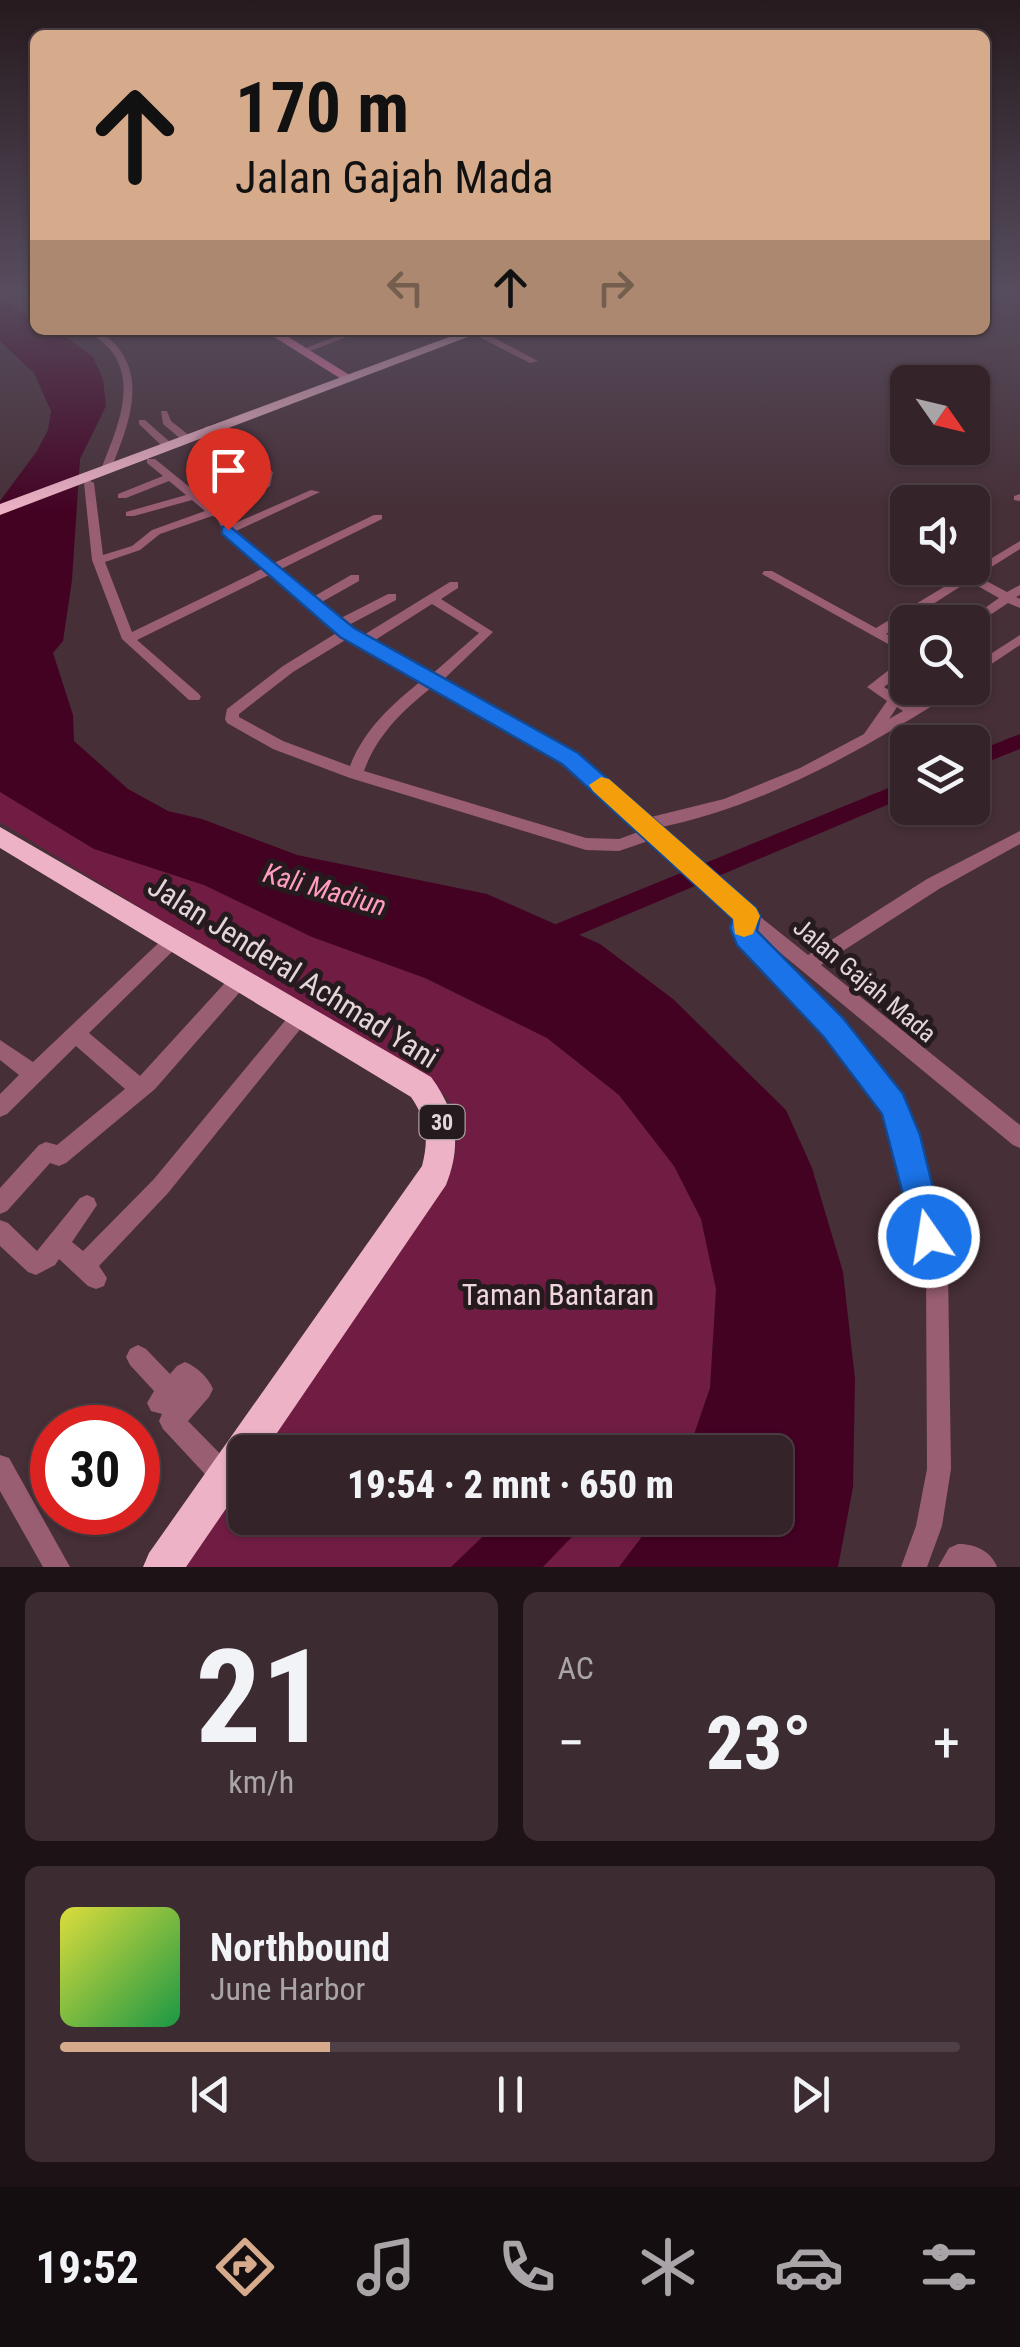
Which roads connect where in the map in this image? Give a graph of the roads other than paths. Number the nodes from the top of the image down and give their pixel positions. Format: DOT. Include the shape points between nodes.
graph roads {
  1 [pos="127,366"];
  2 [pos="332,366"];
  3 [pos="370,366"];
  4 [pos="347,374"];
  5 [pos="164,413"];
  6 [pos="142,422"];
  7 [pos="214,427"];
  8 [pos="186,438"];
  9 [pos="167,445"];
  10 [pos="151,460"];
  11 [pos="98,474"];
  12 [pos="171,477"];
  13 [pos="315,492"];
  14 [pos="122,496"];
  15 [pos="193,496"];
  16 [pos="0,510"];
  17 [pos="130,514"];
  18 [pos="216,514"];
  19 [pos="378,517"];
  20 [pos="228,530"];
  21 [pos="1020,544"];
  22 [pos="98,560"];
  23 [pos="990,563"];
  24 [pos="274,571"];
  25 [pos="768,574"];
  26 [pos="355,578"];
  27 [pos="454,585"];
  28 [pos="955,585"];
  29 [pos="986,585"];
  30 [pos="1020,588"];
  31 [pos="392,596"];
  32 [pos="432,599"];
  33 [pos="1014,601"];
  34 [pos="311,602"];
  35 [pos="990,613"];
  36 [pos="342,629"];
  37 [pos="878,633"];
  38 [pos="1020,639"];
  39 [pos="128,640"];
  40 [pos="890,640"];
  41 [pos="362,642"];
  42 [pos="990,660"];
  43 [pos="890,675"];
  44 [pos="432,681"];
  45 [pos="194,697"];
  46 [pos="890,697"];
  47 [pos="892,705"];
  48 [pos="904,705"];
  49 [pos="924,705"];
  50 [pos="914,711"];
  51 [pos="867,741"];
  52 [pos="355,774"];
  53 [pos="651,828"];
  54 [pos="0,836"];
  55 [pos="1020,837"];
  56 [pos="745,914"];
  57 [pos="174,939"];
  58 [pos="808,964"];
  59 [pos="240,979"];
  60 [pos="300,1016"];
  61 [pos="76,1034"];
  62 [pos="0,1049"];
  63 [pos="34,1075"];
  64 [pos="140,1088"];
  65 [pos="0,1107"];
  66 [pos="1020,1138"];
  67 [pos="0,1204"];
  68 [pos="87,1204"];
  69 [pos="0,1231"];
  70 [pos="58,1243"];
  71 [pos="138,1357"];
  72 [pos="0,1467"];
  73 [pos="225,1478"];
  74 [pos="56,1567"];
  75 [pos="163,1567"];
  76 [pos="914,1567"];
  1 -- 11 [label="street" via="122,426"];
  2 -- 4 [label="main road"];
  3 -- 4 [label="highway"];
  4 -- 7 [label="highway"];
  5 -- 8 [label="street"];
  6 -- 9 [label="street"];
  7 -- 8 [label="highway"];
  7 -- 18 [label="street" via="268,472 266,484"];
  8 -- 9 [label="highway"];
  9 -- 11 [label="highway"];
  10 -- 12 [label="street"];
  11 -- 16 [label="highway"];
  11 -- 22 [label="street"];
  12 -- 14 [label="street"];
  12 -- 15 [label="street"];
  13 -- 20 [label="street"];
  15 -- 17 [label="street"];
  15 -- 18 [label="street"];
  18 -- 20 [label="street, Jalan Gajah Mada"];
  18 -- 22 [label="street" via="156,532 140,553"];
  19 -- 24 [label="street"];
  20 -- 24 [label="street, Jalan Gajah Mada"];
  21 -- 23 [label="street"];
  22 -- 39 [label="street"];
  24 -- 34 [label="street, Jalan Gajah Mada"];
  24 -- 39 [label="street"];
  25 -- 37 [label="street"];
  26 -- 34 [label="street"];
  27 -- 32 [label="street"];
  28 -- 37 [label="street"];
  29 -- 33 [label="street"];
  30 -- 33 [label="street"];
  31 -- 36 [label="street"];
  32 -- 41 [label="street"];
  32 -- 44 [label="street" via="487,632"];
  33 -- 35 [label="street"];
  34 -- 36 [label="street, Jalan Gajah Mada"];
  36 -- 41 [label="street, Jalan Gajah Mada"];
  36 -- 52 [label="street" via="231,716 278,745"];
  37 -- 40 [label="street"];
  38 -- 42 [label="street"];
  39 -- 45 [label="street"];
  41 -- 44 [label="street, Jalan Gajah Mada"];
  43 -- 46 [label="street" via="874,686"];
  44 -- 52 [label="street" via="377,726"];
  44 -- 53 [label="street, Jalan Gajah Mada" via="544,741"];
  47 -- 51 [label="street"];
  48 -- 50 [label="street"];
  49 -- 50 [label="street"];
  50 -- 51 [label="street"];
  51 -- 53 [label="street" via="730,806"];
  52 -- 53 [label="street" via="600,847 629,843"];
  53 -- 56 [label="street, Jalan Gajah Mada"];
  54 -- 57 [label="highway, Jalan Jenderal Achmad Yani / 30"];
  55 -- 58 [label="street"];
  56 -- 58 [label="street, Jalan Gajah Mada"];
  56 -- 76 [label="street" via="746,937 833,1027 892,1104 905,1135 936,1271 940,1470"];
  57 -- 59 [label="highway, Jalan Jenderal Achmad Yani / 30"];
  57 -- 61 [label="street"];
  58 -- 66 [label="street, Jalan Gajah Mada"];
  59 -- 60 [label="highway, Jalan Jenderal Achmad Yani / 30"];
  59 -- 64 [label="street"];
  60 -- 70 [label="street" via="90,1272"];
  60 -- 73 [label="highway, Jalan Jenderal Achmad Yani / 30" via="421,1087 442,1122 444,1148 434,1174"];
  61 -- 63 [label="street"];
  61 -- 64 [label="street"];
  62 -- 63 [label="street"];
  63 -- 65 [label="street"];
  64 -- 67 [label="street" via="58,1156 46,1152"];
  68 -- 70 [label="street"];
  69 -- 70 [label="street" via="36,1264"];
  71 -- 73 [label="street" via="165,1397 185,1374 201,1388 171,1421"];
  72 -- 74 [label="street"];
  73 -- 75 [label="highway, Jalan Jenderal Achmad Yani / 30"];
}
